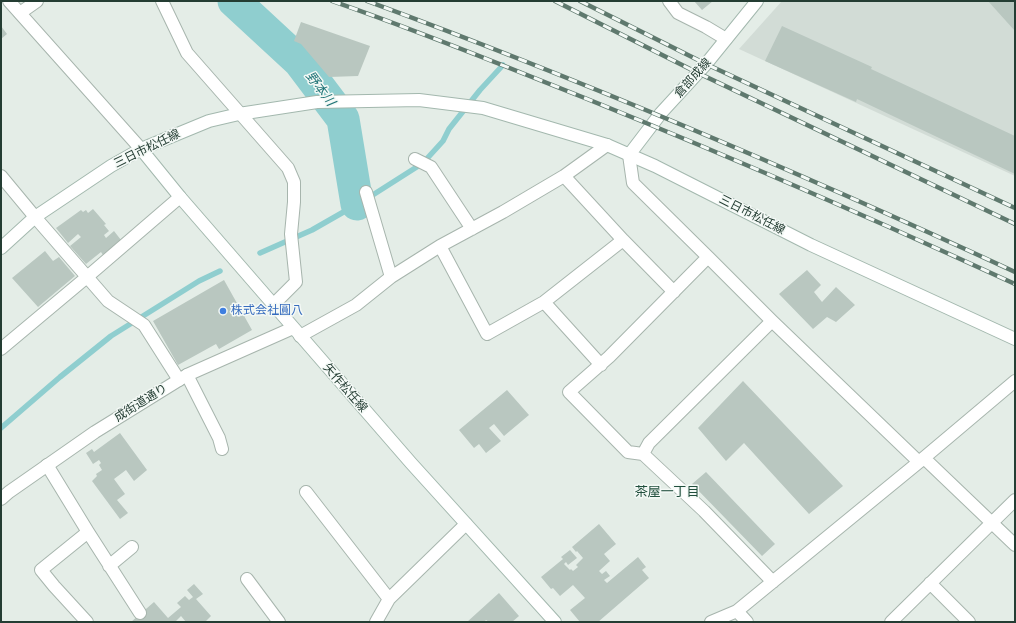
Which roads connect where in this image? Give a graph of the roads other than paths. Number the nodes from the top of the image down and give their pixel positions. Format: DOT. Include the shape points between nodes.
graph roads {
  1 [pos="9,1"];
  2 [pos="37,1"];
  3 [pos="162,1"];
  4 [pos="668,1"];
  5 [pos="757,1"];
  6 [pos="20,13"];
  7 [pos="726,39"];
  8 [pos="240,114"];
  9 [pos="608,145"];
  10 [pos="141,149"];
  11 [pos="629,155"];
  12 [pos="415,159"];
  13 [pos="1,176"];
  14 [pos="564,176"];
  15 [pos="180,197"];
  16 [pos="368,197"];
  17 [pos="34,217"];
  18 [pos="472,229"];
  19 [pos="623,240"];
  20 [pos="440,246"];
  21 [pos="1,248"];
  22 [pos="708,257"];
  23 [pos="87,277"];
  24 [pos="391,277"];
  25 [pos="674,292"];
  26 [pos="544,302"];
  27 [pos="274,304"];
  28 [pos="772,321"];
  29 [pos="297,332"];
  30 [pos="1015,339"];
  31 [pos="1,349"];
  32 [pos="601,365"];
  33 [pos="183,377"];
  34 [pos="1015,381"];
  35 [pos="222,449"];
  36 [pos="643,454"];
  37 [pos="921,460"];
  38 [pos="47,465"];
  39 [pos="306,492"];
  40 [pos="1,499"];
  41 [pos="1015,500"];
  42 [pos="992,522"];
  43 [pos="466,524"];
  44 [pos="88,532"];
  45 [pos="1015,546"];
  46 [pos="132,547"];
  47 [pos="110,566"];
  48 [pos="247,580"];
  49 [pos="773,582"];
  50 [pos="930,583"];
  51 [pos="389,600"];
  52 [pos="737,611"];
  53 [pos="140,612"];
  54 [pos="84,621"];
  55 [pos="280,622"];
  56 [pos="376,622"];
  57 [pos="555,622"];
  58 [pos="711,622"];
  59 [pos="747,622"];
  60 [pos="891,622"];
  61 [pos="969,622"];
  1 -- 6 [label="street, 矢作松任線"];
  2 -- 6 [label="street"];
  3 -- 8 [label="street" via="187,53"];
  4 -- 7 [label="street" via="678,14"];
  5 -- 7 [label="street, 倉部成線"];
  6 -- 10 [label="street, 矢作松任線"];
  7 -- 11 [label="street, 倉部成線" via="661,113"];
  8 -- 9 [label="street, 三日市松任線" via="317,102 419,100 483,108"];
  8 -- 10 [label="street, 三日市松任線" via="209,121"];
  8 -- 27 [label="street" via="288,168 294,182 291,240 296,282"];
  9 -- 11 [label="street, 三日市松任線"];
  9 -- 14 [label="street, 成街道通り"];
  10 -- 15 [label="street, 矢作松任線"];
  10 -- 17 [label="street, 三日市松任線"];
  11 -- 22 [label="street" via="633,183"];
  11 -- 30 [label="street, 三日市松任線" via="811,245"];
  12 -- 18 [label="street" via="431,167"];
  13 -- 17 [label="street"];
  14 -- 18 [label="street, 成街道通り"];
  14 -- 19 [label="street"];
  15 -- 23 [label="street"];
  15 -- 27 [label="street, 矢作松任線"];
  16 -- 24 [label="street"];
  17 -- 21 [label="street, 三日市松任線"];
  17 -- 23 [label="street"];
  18 -- 20 [label="street, 成街道通り"];
  19 -- 25 [label="street"];
  19 -- 26 [label="street"];
  20 -- 24 [label="street, 成街道通り"];
  20 -- 26 [label="street" via="487,334"];
  22 -- 25 [label="street"];
  22 -- 28 [label="street"];
  23 -- 31 [label="street"];
  23 -- 33 [label="street" via="108,301 144,325"];
  24 -- 29 [label="street, 成街道通り" via="356,305"];
  25 -- 32 [label="street"];
  26 -- 32 [label="street"];
  27 -- 29 [label="street, 矢作松任線"];
  28 -- 36 [label="street" via="649,443"];
  28 -- 37 [label="street"];
  29 -- 33 [label="street, 成街道通り"];
  29 -- 43 [label="street, 矢作松任線"];
  32 -- 36 [label="street" via="569,392 628,452"];
  33 -- 35 [label="street" via="220,438"];
  33 -- 38 [label="street, 成街道通り"];
  34 -- 37 [label="street"];
  36 -- 49 [label="street" via="704,511"];
  37 -- 42 [label="street"];
  37 -- 49 [label="street"];
  38 -- 40 [label="street, 成街道通り"];
  38 -- 44 [label="street"];
  39 -- 51 [label="street"];
  41 -- 42 [label="street"];
  42 -- 45 [label="street"];
  42 -- 50 [label="street"];
  43 -- 51 [label="street"];
  43 -- 57 [label="street, 矢作松任線"];
  44 -- 47 [label="street"];
  44 -- 54 [label="street" via="41,570"];
  46 -- 47 [label="street"];
  47 -- 53 [label="street"];
  48 -- 55 [label="street"];
  49 -- 52 [label="street"];
  50 -- 60 [label="street"];
  50 -- 61 [label="street"];
  51 -- 56 [label="street"];
  52 -- 58 [label="street"];
  52 -- 59 [label="street"];
}
